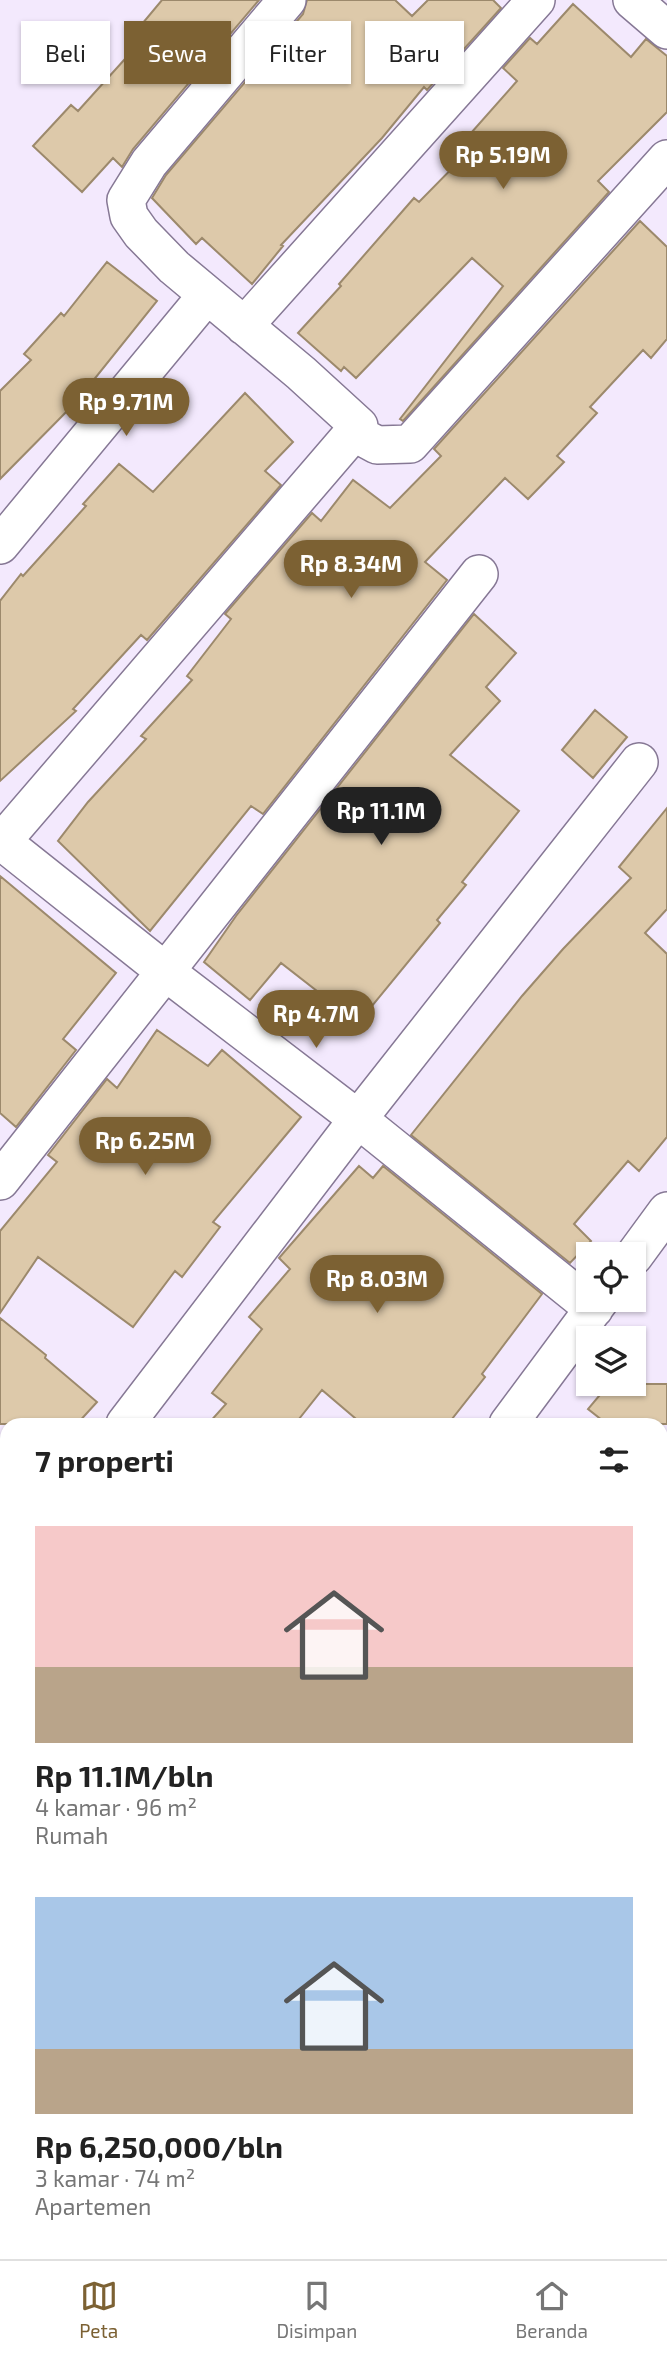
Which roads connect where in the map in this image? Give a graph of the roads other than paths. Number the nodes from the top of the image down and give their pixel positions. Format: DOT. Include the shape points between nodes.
graph roads {
  1 [pos="287,0"];
  2 [pos="536,0"];
  3 [pos="632,0"];
  4 [pos="667,30"];
  5 [pos="667,159"];
  6 [pos="206,295"];
  7 [pos="244,326"];
  8 [pos="353,432"];
  9 [pos="0,545"];
  10 [pos="479,574"];
  11 [pos="639,762"];
  12 [pos="1,842"];
  13 [pos="166,972"];
  14 [pos="358,1119"];
  15 [pos="0,1181"];
  16 [pos="667,1211"];
  17 [pos="644,1242"];
  18 [pos="576,1289"];
  19 [pos="592,1312"];
  20 [pos="130,1418"];
  21 [pos="512,1418"];
  1 -- 6 [label="street" via="149,163 127,200 129,216 141,233"];
  2 -- 7 [label="street"];
  3 -- 4 [label="street"];
  5 -- 8 [label="street" via="410,444 377,445"];
  6 -- 7 [label="street"];
  6 -- 9 [label="street"];
  7 -- 8 [label="street" via="359,426"];
  8 -- 12 [label="street"];
  10 -- 13 [label="street"];
  11 -- 14 [label="street"];
  12 -- 13 [label="street"];
  13 -- 14 [label="street"];
  13 -- 15 [label="street"];
  14 -- 18 [label="street"];
  14 -- 20 [label="street"];
  16 -- 17 [label="street"];
  19 -- 21 [label="street"];
}
